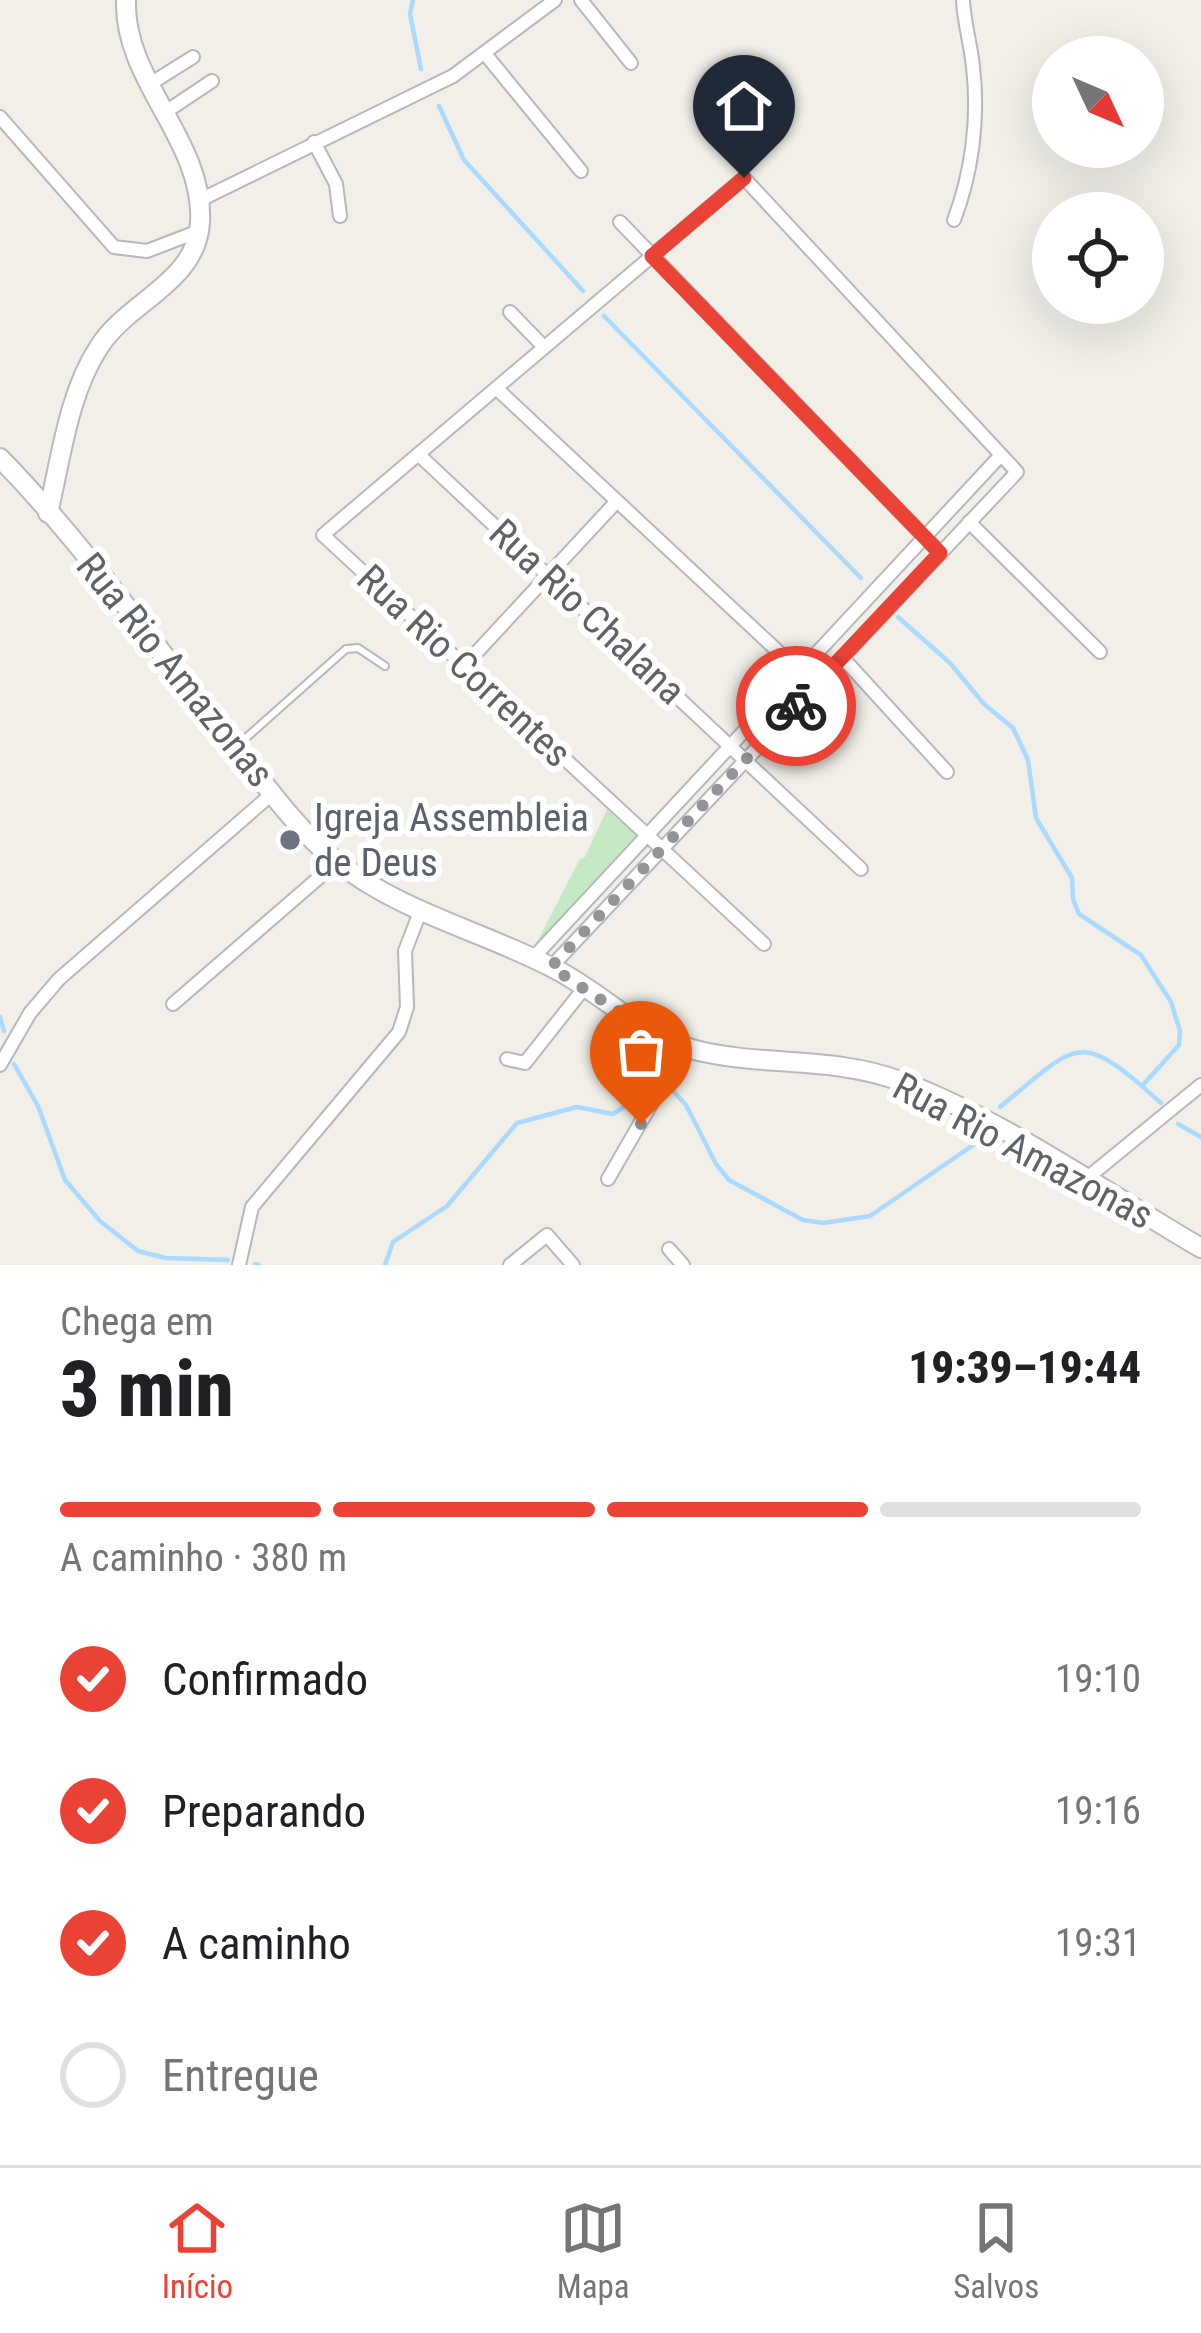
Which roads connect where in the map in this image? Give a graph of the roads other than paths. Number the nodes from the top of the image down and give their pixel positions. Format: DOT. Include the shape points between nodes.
graph roads {
  1 [pos="126,0"];
  2 [pos="555,0"];
  3 [pos="581,0"];
  4 [pos="963,0"];
  5 [pos="486,55"];
  6 [pos="193,57"];
  7 [pos="631,63"];
  8 [pos="212,81"];
  9 [pos="150,84"];
  10 [pos="164,113"];
  11 [pos="0,117"];
  12 [pos="314,142"];
  13 [pos="581,171"];
  14 [pos="198,201"];
  15 [pos="340,216"];
  16 [pos="954,220"];
  17 [pos="620,222"];
  18 [pos="199,231"];
  19 [pos="652,256"];
  20 [pos="510,312"];
  21 [pos="544,347"];
  22 [pos="496,388"];
  23 [pos="418,454"];
  24 [pos="1001,455"];
  25 [pos="0,458"];
  26 [pos="617,501"];
  27 [pos="48,513"];
  28 [pos="969,522"];
  29 [pos="924,538"];
  30 [pos="940,553"];
  31 [pos="548,575"];
  32 [pos="1100,652"];
  33 [pos="842,657"];
  34 [pos="385,666"];
  35 [pos="464,666"];
  36 [pos="799,672"];
  37 [pos="815,686"];
  38 [pos="730,746"];
  39 [pos="236,747"];
  40 [pos="746,760"];
  41 [pos="947,772"];
  42 [pos="273,793"];
  43 [pos="647,835"];
  44 [pos="662,849"];
  45 [pos="337,862"];
  46 [pos="861,869"];
  47 [pos="420,912"];
  48 [pos="764,944"];
  49 [pos="542,962"];
  50 [pos="585,987"];
  51 [pos="173,1004"];
  52 [pos="674,1044"];
  53 [pos="507,1059"];
  54 [pos="0,1065"];
  55 [pos="1201,1085"];
  56 [pos="608,1179"];
  57 [pos="1086,1179"];
  58 [pos="1201,1248"];
  59 [pos="669,1250"];
  60 [pos="239,1265"];
  61 [pos="511,1265"];
  62 [pos="572,1265"];
  63 [pos="683,1265"];
  1 -- 9 [label="street" via="128,34"];
  2 -- 5 [label="street"];
  3 -- 7 [label="street"];
  4 -- 16 [label="street" via="974,107 968,182"];
  5 -- 12 [label="street"];
  5 -- 13 [label="street"];
  6 -- 9 [label="street"];
  8 -- 10 [label="street"];
  9 -- 10 [label="street"];
  10 -- 14 [label="street"];
  11 -- 18 [label="street" via="114,247 152,250"];
  12 -- 14 [label="street"];
  12 -- 15 [label="street" via="336,184"];
  14 -- 18 [label="street"];
  17 -- 19 [label="street"];
  18 -- 27 [label="street" via="181,270 92,358"];
  19 -- 21 [label="street"];
  19 -- 24 [label="street" via="744,178"];
  19 -- 29 [label="street"];
  20 -- 21 [label="street"];
  21 -- 22 [label="street"];
  22 -- 23 [label="street"];
  22 -- 26 [label="street"];
  23 -- 31 [label="street, Rua Rio Chalana"];
  23 -- 35 [label="street, Rua Rio Correntes" via="323,535"];
  24 -- 28 [label="street" via="1017,472"];
  24 -- 29 [label="street"];
  25 -- 27 [label="street, Rua Rio Amazonas"];
  26 -- 31 [label="street"];
  26 -- 36 [label="street"];
  27 -- 39 [label="street, Rua Rio Amazonas"];
  28 -- 30 [label="street"];
  28 -- 32 [label="street"];
  29 -- 30 [label="street"];
  29 -- 36 [label="street"];
  30 -- 33 [label="street"];
  31 -- 35 [label="street"];
  31 -- 38 [label="street, Rua Rio Chalana"];
  33 -- 37 [label="street"];
  33 -- 41 [label="street"];
  34 -- 39 [label="lane" via="346,649"];
  35 -- 43 [label="street, Rua Rio Correntes"];
  36 -- 37 [label="street"];
  36 -- 38 [label="street"];
  37 -- 40 [label="street"];
  38 -- 40 [label="street, Rua Rio Chalana"];
  38 -- 43 [label="street"];
  39 -- 42 [label="street, Rua Rio Amazonas"];
  40 -- 44 [label="street"];
  40 -- 46 [label="street, Rua Rio Chalana"];
  42 -- 45 [label="street, Rua Rio Amazonas"];
  42 -- 54 [label="street" via="58,979"];
  43 -- 44 [label="street, Rua Rio Correntes"];
  43 -- 49 [label="street"];
  44 -- 48 [label="street, Rua Rio Correntes"];
  44 -- 49 [label="street"];
  45 -- 47 [label="street, Rua Rio Amazonas"];
  45 -- 51 [label="street"];
  47 -- 49 [label="street, Rua Rio Amazonas"];
  47 -- 60 [label="street" via="405,951 407,1006 399,1032 252,1207"];
  49 -- 50 [label="street, Rua Rio Amazonas"];
  50 -- 52 [label="street, Rua Rio Amazonas"];
  50 -- 53 [label="street" via="525,1064"];
  52 -- 56 [label="street" via="650,1107"];
  52 -- 57 [label="street, Rua Rio Amazonas" via="896,1080"];
  55 -- 57 [label="street"];
  57 -- 58 [label="street, Rua Rio Amazonas"];
  59 -- 63 [label="street"];
  61 -- 62 [label="street" via="547,1235"];
}
